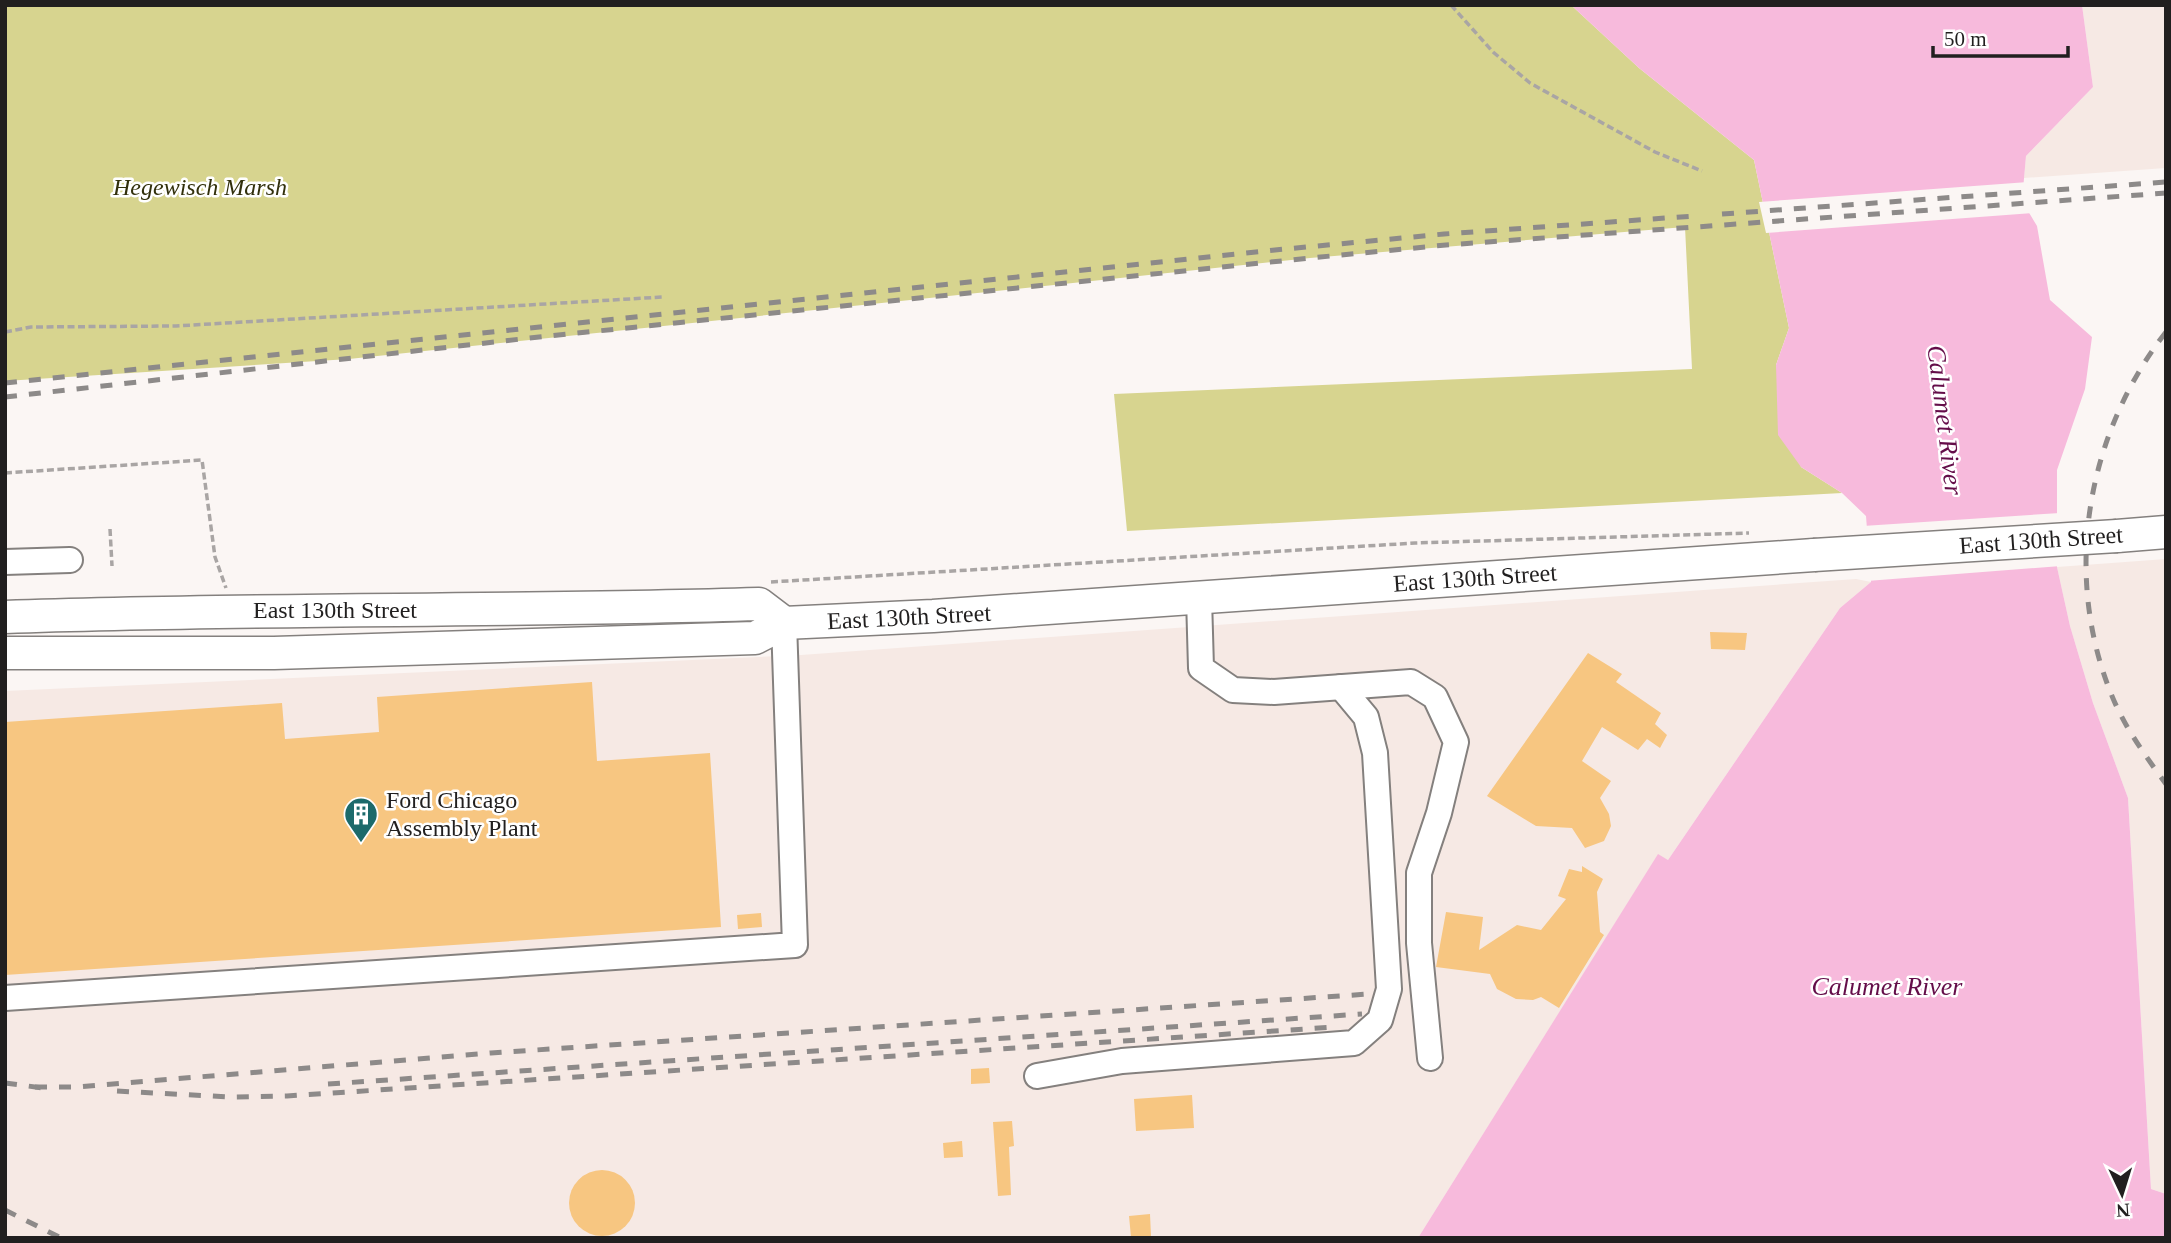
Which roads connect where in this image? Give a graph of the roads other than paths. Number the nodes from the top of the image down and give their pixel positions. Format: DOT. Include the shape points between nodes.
graph roads {
  1 [pos="2166,532"];
  2 [pos="70,560"];
  3 [pos="5,562"];
  4 [pos="1199,598"];
  5 [pos="5,617"];
  6 [pos="784,623"];
  7 [pos="5,653"];
  8 [pos="1341,687"];
  9 [pos="5,998"];
  10 [pos="1430,1058"];
  11 [pos="1037,1076"];
  1 -- 4 [label="main road, East 130th Street, bridge"];
  2 -- 3 [label="lane"];
  4 -- 6 [label="main road, East 130th Street"];
  4 -- 8 [label="lane" via="1201,668 1233,690"];
  5 -- 6 [label="main road, East 130th Street" via="759,604"];
  6 -- 7 [label="main road, East 130th Street" via="755,638 274,653"];
  6 -- 9 [label="lane" via="795,945"];
  8 -- 10 [label="lane" via="1411,682 1435,697 1456,742 1419,873 1419,943"];
  8 -- 11 [label="lane" via="1366,717 1375,753 1389,989 1380,1020 1354,1043 1122,1061"];
}
